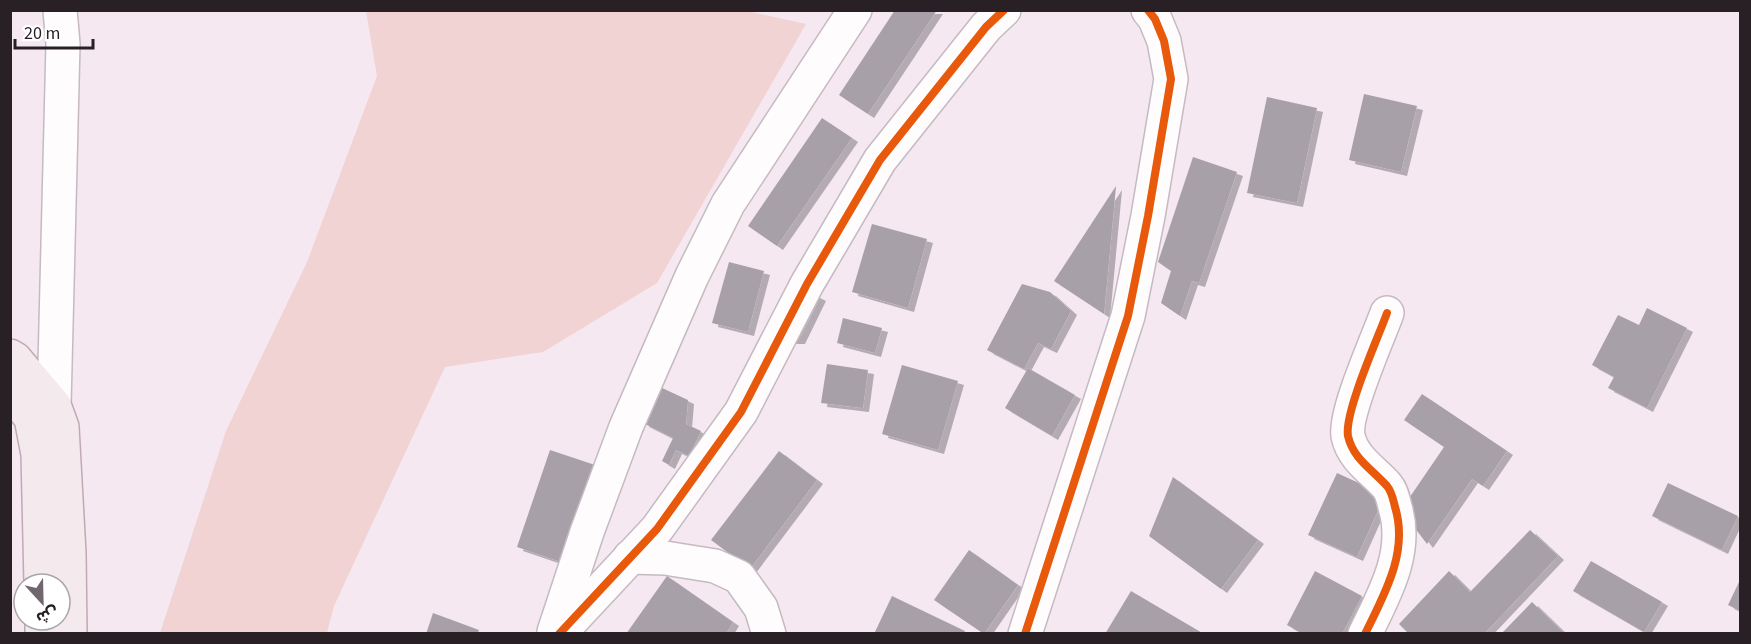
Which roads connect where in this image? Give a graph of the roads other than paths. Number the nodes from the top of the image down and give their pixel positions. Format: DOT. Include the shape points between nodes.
graph roads {
  1 [pos="60,10"];
  2 [pos="855,10"];
  3 [pos="1148,10"];
  4 [pos="992,16"];
  5 [pos="1387,313"];
  6 [pos="10,356"];
  7 [pos="10,392"];
  8 [pos="42,412"];
  9 [pos="630,557"];
  10 [pos="41,572"];
  11 [pos="70,633"];
  12 [pos="553,633"];
  13 [pos="559,633"];
  14 [pos="769,633"];
  15 [pos="1025,633"];
  16 [pos="1365,633"];
  1 -- 8 [label="street" via="63,44"];
  2 -- 12 [label="street" via="728,204 692,276 626,427"];
  3 -- 15 [label="street" via="1164,41 1171,79 1148,216 1128,316"];
  4 -- 9 [label="street" via="880,159 807,284 741,412 657,529"];
  5 -- 16 [label="street" via="1351,409 1348,435 1358,458 1391,491 1399,520 1398,550 1387,589"];
  6 -- 8 [label="main road"];
  7 -- 8 [label="main road"];
  8 -- 10 [label="main road" via="38,454"];
  8 -- 11 [label="main road" via="62,427"];
  9 -- 13 [label="street"];
  9 -- 14 [label="street" via="715,566 739,578 761,608"];
}
